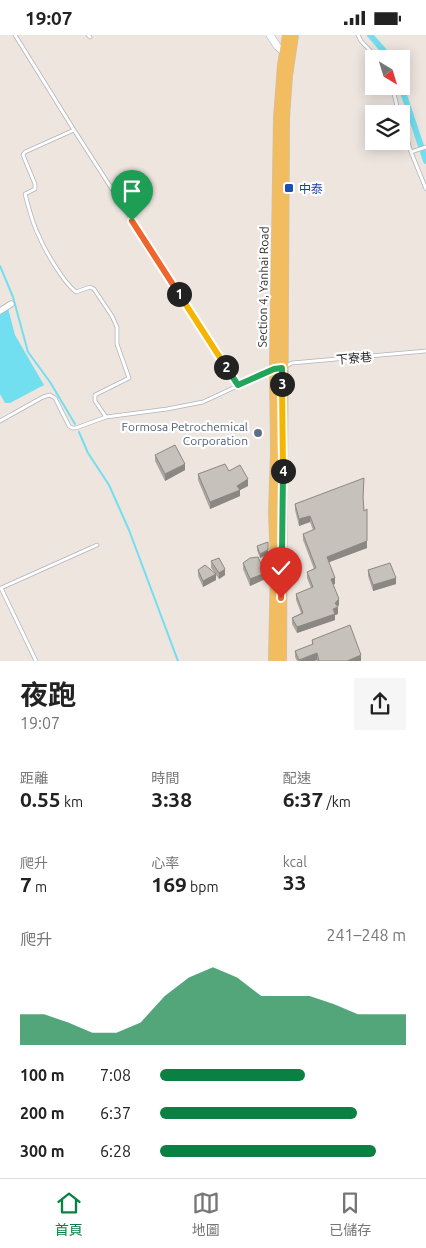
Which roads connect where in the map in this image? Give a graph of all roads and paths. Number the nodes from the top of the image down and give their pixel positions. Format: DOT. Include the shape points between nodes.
graph roads {
  1 [pos="15,35"];
  2 [pos="270,35"];
  3 [pos="286,35"];
  4 [pos="294,35"];
  5 [pos="358,35"];
  6 [pos="370,50"];
  7 [pos="287,54"];
  8 [pos="74,130"];
  9 [pos="410,146"];
  10 [pos="426,147"];
  11 [pos="412,152"];
  12 [pos="426,189"];
  13 [pos="10,304"];
  14 [pos="0,311"];
  15 [pos="426,351"];
  16 [pos="278,368"];
  17 [pos="238,385"];
  18 [pos="106,417"];
  19 [pos="0,421"];
  20 [pos="97,545"];
  21 [pos="36,661"];
  22 [pos="273,661"];
  23 [pos="282,661"];
  1 -- 8 [label="lane"];
  2 -- 7 [label="street"];
  3 -- 7 [label="main road, Section 4, Yanhai Road"];
  4 -- 7 [label="main road, Section 4, Yanhai Road"];
  5 -- 6 [label="lane"];
  7 -- 16 [label="main road, Section 4, Yanhai Road"];
  8 -- 17 [label="lane"];
  8 -- 18 [label="lane" via="23,155 35,184 35,189 25,194 38,236 61,274 76,292 90,287 94,289 117,327 117,344 129,378 95,395 95,401"];
  9 -- 11 [label="lane"];
  10 -- 11 [label="lane"];
  11 -- 12 [label="lane"];
  13 -- 14 [label="street"];
  15 -- 16 [label="lane, 下寮巷" via="292,363"];
  16 -- 17 [label="lane, 下寮巷"];
  16 -- 22 [label="main road, Section 4, Yanhai Road" via="273,513"];
  16 -- 23 [label="main road, Section 4, Yanhai Road"];
  17 -- 18 [label="lane, 下寮巷" via="197,403"];
  18 -- 19 [label="lane, 下寮巷" via="72,428 50,395"];
  20 -- 21 [label="lane" via="0,588"];
}
